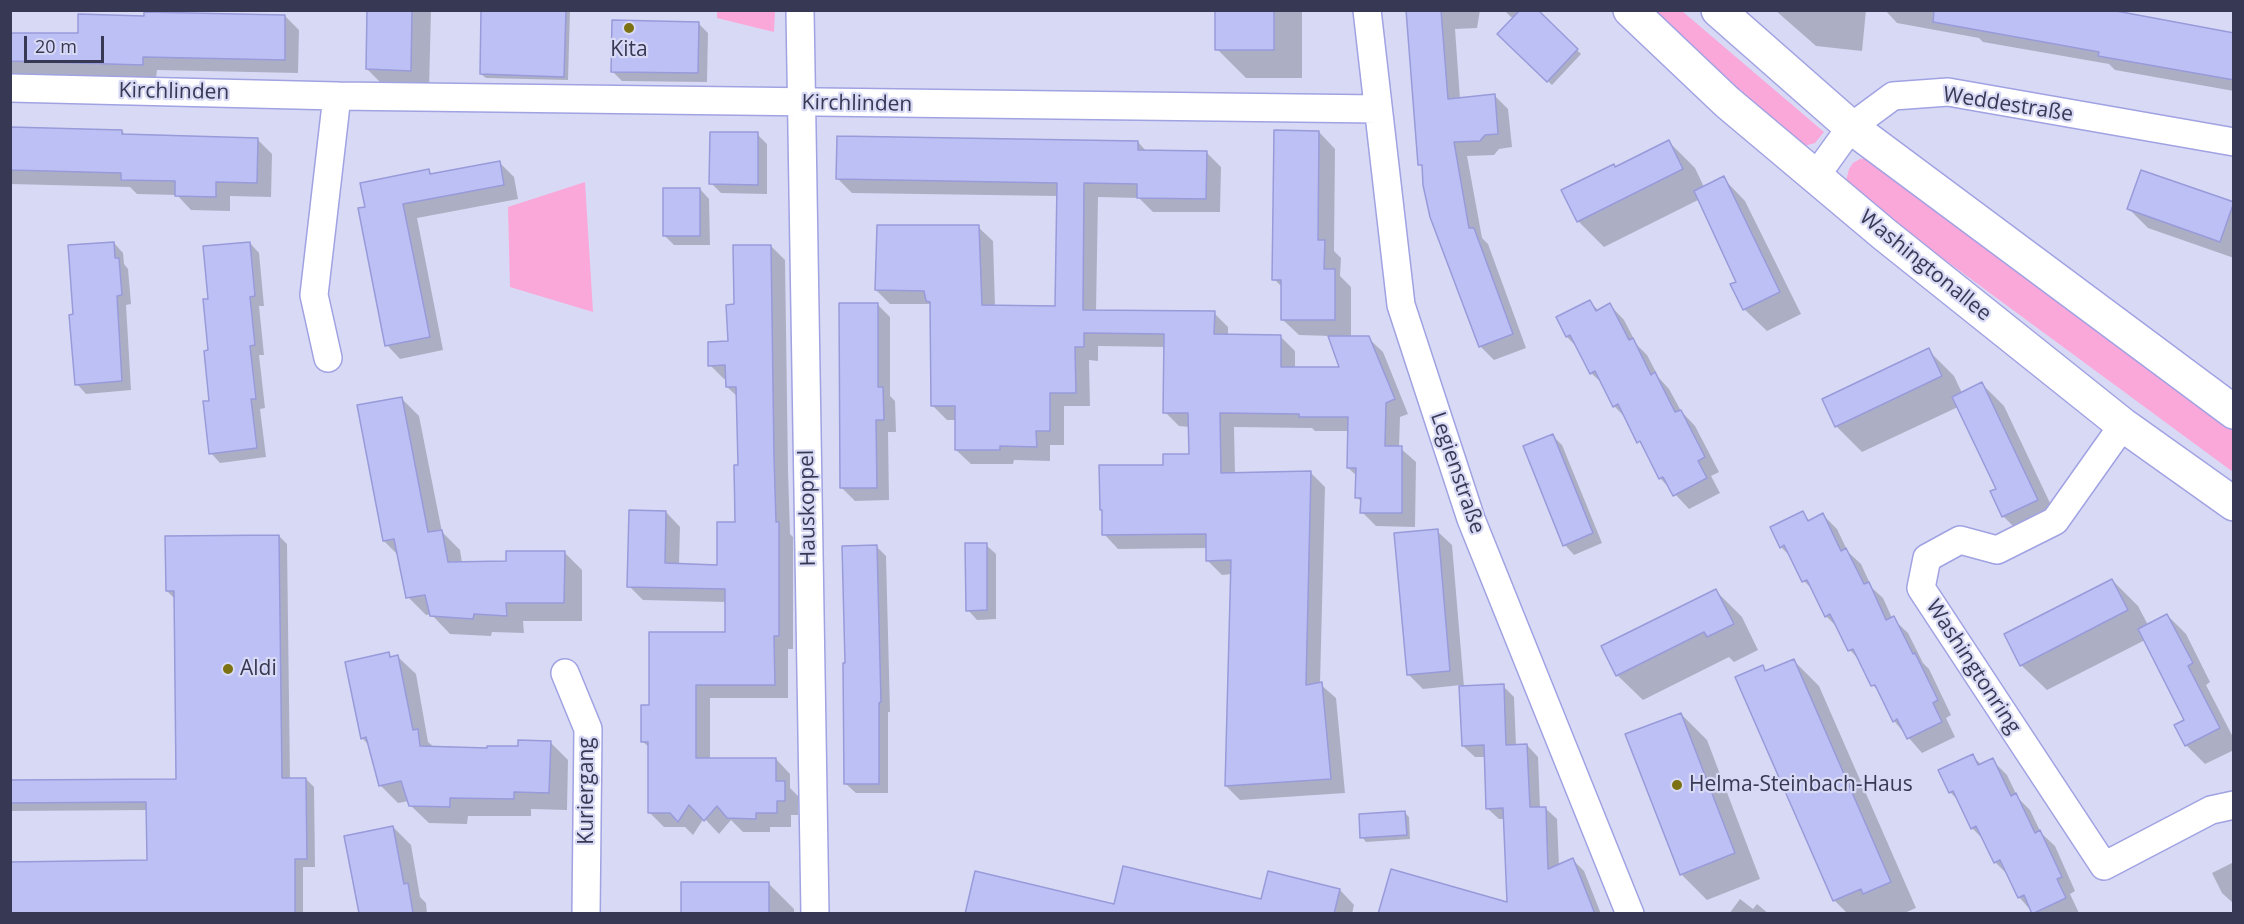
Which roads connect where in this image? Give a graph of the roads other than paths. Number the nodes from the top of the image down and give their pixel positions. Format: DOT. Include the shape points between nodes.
graph roads {
  1 [pos="800,10"];
  2 [pos="1367,10"];
  3 [pos="1630,10"];
  4 [pos="1718,10"];
  5 [pos="10,88"];
  6 [pos="337,96"];
  7 [pos="802,103"];
  8 [pos="1378,109"];
  9 [pos="1851,127"];
  10 [pos="2234,142"];
  11 [pos="1815,177"];
  12 [pos="328,358"];
  13 [pos="2234,412"];
  14 [pos="2122,425"];
  15 [pos="2234,504"];
  16 [pos="566,673"];
  17 [pos="2234,805"];
  18 [pos="586,914"];
  19 [pos="815,914"];
  20 [pos="1629,914"];
  1 -- 7 [label="street, Hauskoppel"];
  2 -- 8 [label="street, Legienstraße"];
  3 -- 11 [label="street, Washingtonallee" via="1727,102"];
  4 -- 9 [label="street"];
  5 -- 6 [label="street, Kirchlinden"];
  6 -- 7 [label="street, Kirchlinden"];
  6 -- 12 [label="street" via="314,295"];
  7 -- 8 [label="street, Kirchlinden"];
  7 -- 19 [label="street, Hauskoppel"];
  8 -- 20 [label="street, Legienstraße" via="1401,304 1471,519"];
  9 -- 10 [label="street, Weddestraße" via="1893,96 1948,92"];
  9 -- 11 [label="street, Weddestraße"];
  9 -- 13 [label="street"];
  11 -- 14 [label="street, Washingtonallee"];
  14 -- 15 [label="street, Washingtonallee"];
  14 -- 17 [label="street, Washingtonring" via="2055,521 1997,550 1960,540 1927,558 1921,588 2104,866 2211,810"];
  16 -- 18 [label="street, Kuriergang" via="588,729"];
}
